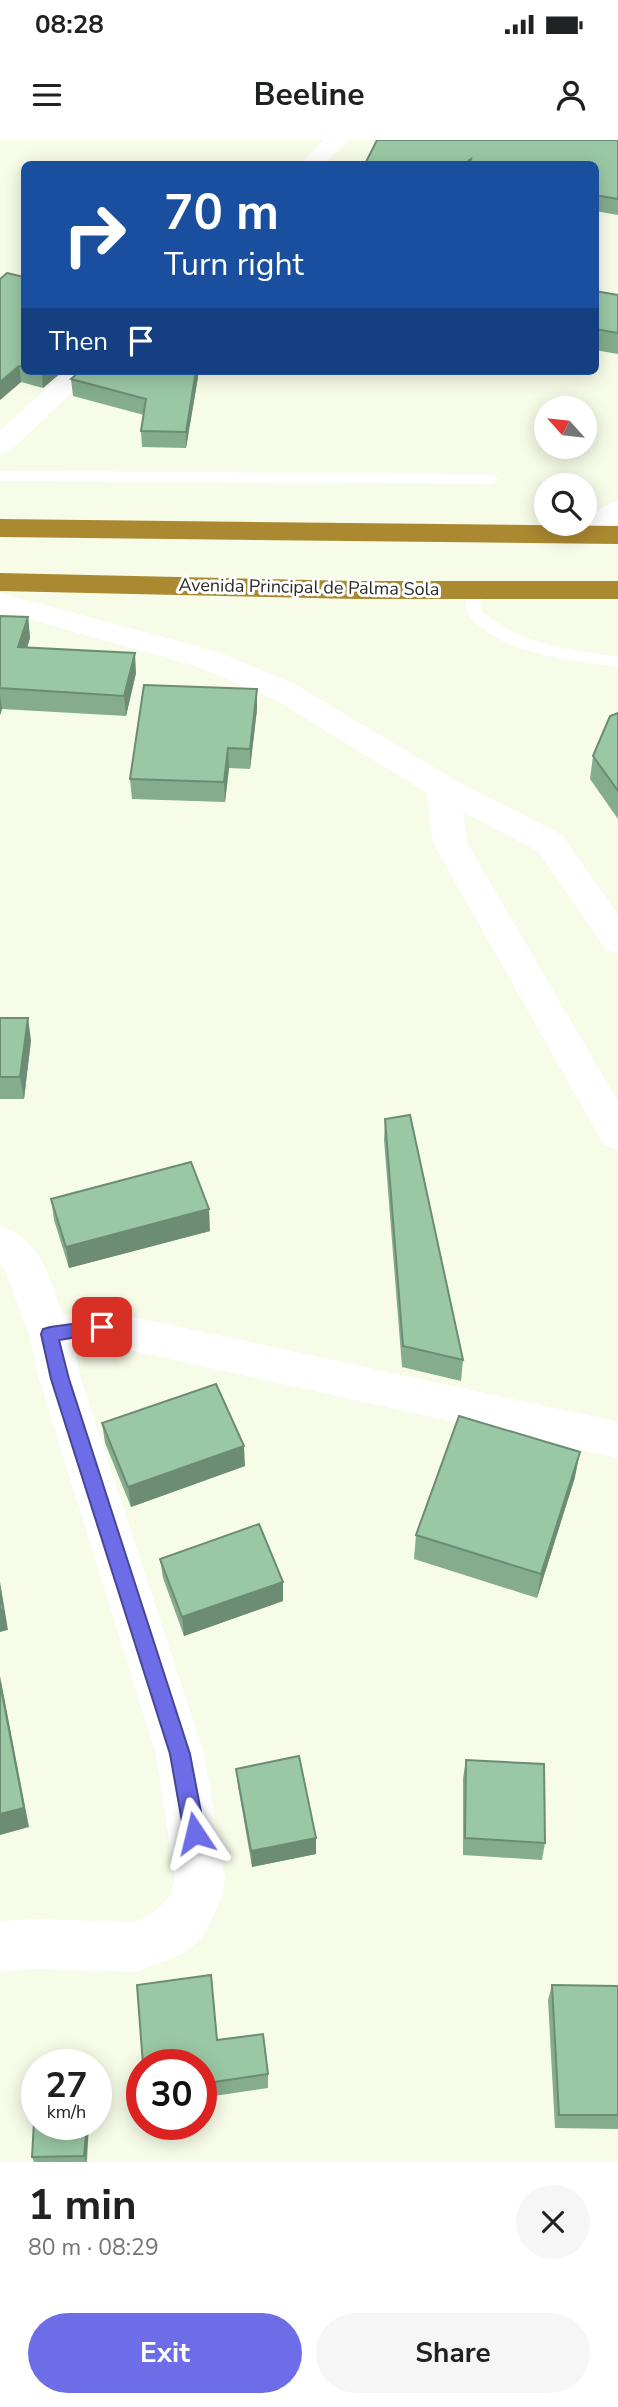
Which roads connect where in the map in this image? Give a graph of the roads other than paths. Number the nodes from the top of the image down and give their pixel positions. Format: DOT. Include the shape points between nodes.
graph roads {
  1 [pos="338,140"];
  2 [pos="314,161"];
  3 [pos="78,375"];
  4 [pos="0,445"];
  5 [pos="0,476"];
  6 [pos="492,479"];
  7 [pos="618,510"];
  8 [pos="0,528"];
  9 [pos="597,528"];
  10 [pos="534,534"];
  11 [pos="597,535"];
  12 [pos="618,535"];
  13 [pos="0,582"];
  14 [pos="474,589"];
  15 [pos="618,590"];
  16 [pos="0,602"];
  17 [pos="618,662"];
  18 [pos="443,788"];
  19 [pos="618,941"];
  20 [pos="618,1135"];
  21 [pos="0,1242"];
  22 [pos="50,1334"];
  23 [pos="618,1440"];
  24 [pos="0,1946"];
  1 -- 2 [label="street"];
  3 -- 4 [label="street"];
  5 -- 6 [label="lane"];
  7 -- 9 [label="street"];
  8 -- 10 [label="highway"];
  11 -- 12 [label="highway"];
  13 -- 14 [label="highway, Avenida Principal de Palma Sola"];
  14 -- 15 [label="highway, Avenida Principal de Palma Sola"];
  14 -- 17 [label="lane" via="474,612 506,637"];
  16 -- 18 [label="street" via="218,663 285,692"];
  18 -- 19 [label="street" via="550,843"];
  18 -- 20 [label="street" via="450,843"];
  21 -- 22 [label="street" via="20,1258"];
  22 -- 23 [label="street" via="102,1327"];
  22 -- 24 [label="street" via="60,1379 180,1754 200,1878 188,1914 156,1940 135,1947"];
}
